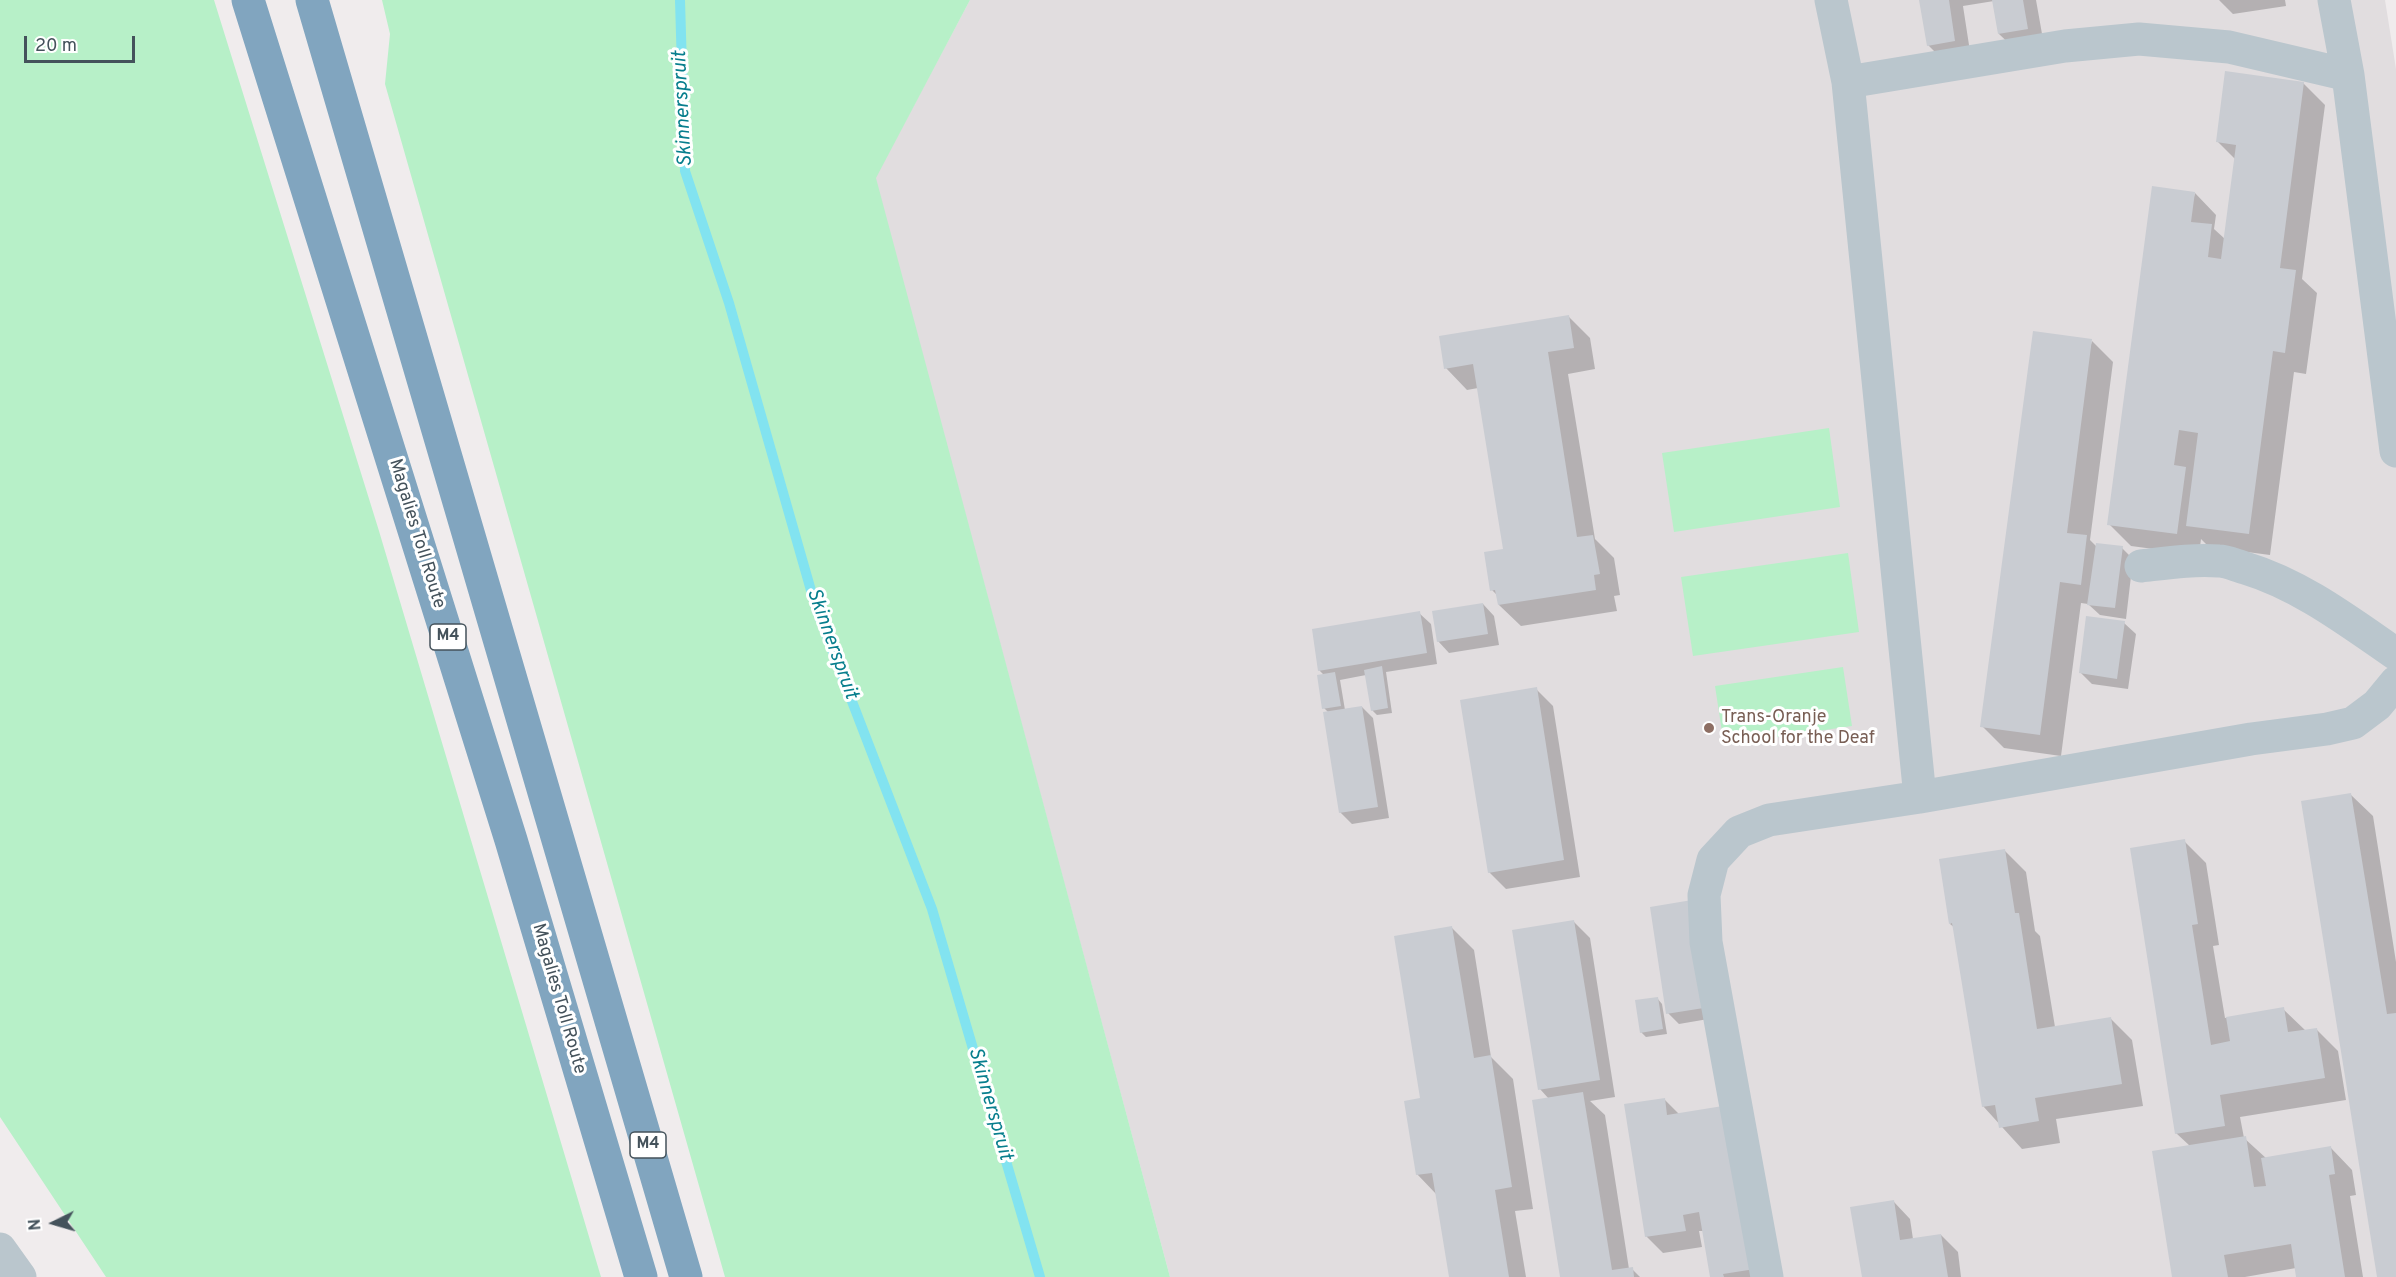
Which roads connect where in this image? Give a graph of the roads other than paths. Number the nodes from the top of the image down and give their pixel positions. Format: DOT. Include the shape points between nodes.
graph roads {
  1 [pos="248,0"];
  2 [pos="312,0"];
  3 [pos="1831,0"];
  4 [pos="2334,0"];
  5 [pos="2348,75"];
  6 [pos="1848,82"];
  7 [pos="2396,451"];
  8 [pos="2141,566"];
  9 [pos="2396,654"];
  10 [pos="2394,691"];
  11 [pos="1920,797"];
  12 [pos="0,1249"];
  13 [pos="20,1277"];
  14 [pos="641,1277"];
  15 [pos="686,1277"];
  16 [pos="1767,1277"];
  1 -- 14 [label="highway, Magalies Toll Route / M4" via="508,828"];
  2 -- 15 [label="highway, M4"];
  3 -- 6 [label="street"];
  4 -- 5 [label="street"];
  5 -- 6 [label="street" via="2229,47 2139,39 2065,46"];
  5 -- 7 [label="street"];
  6 -- 11 [label="street"];
  8 -- 9 [label="street" via="2221,561 2265,574 2324,606"];
  10 -- 11 [label="street" via="2353,723 2327,729"];
  11 -- 16 [label="street" via="1769,820 1739,832 1713,860 1704,896 1706,942"];
  12 -- 13 [label="street"];
}
